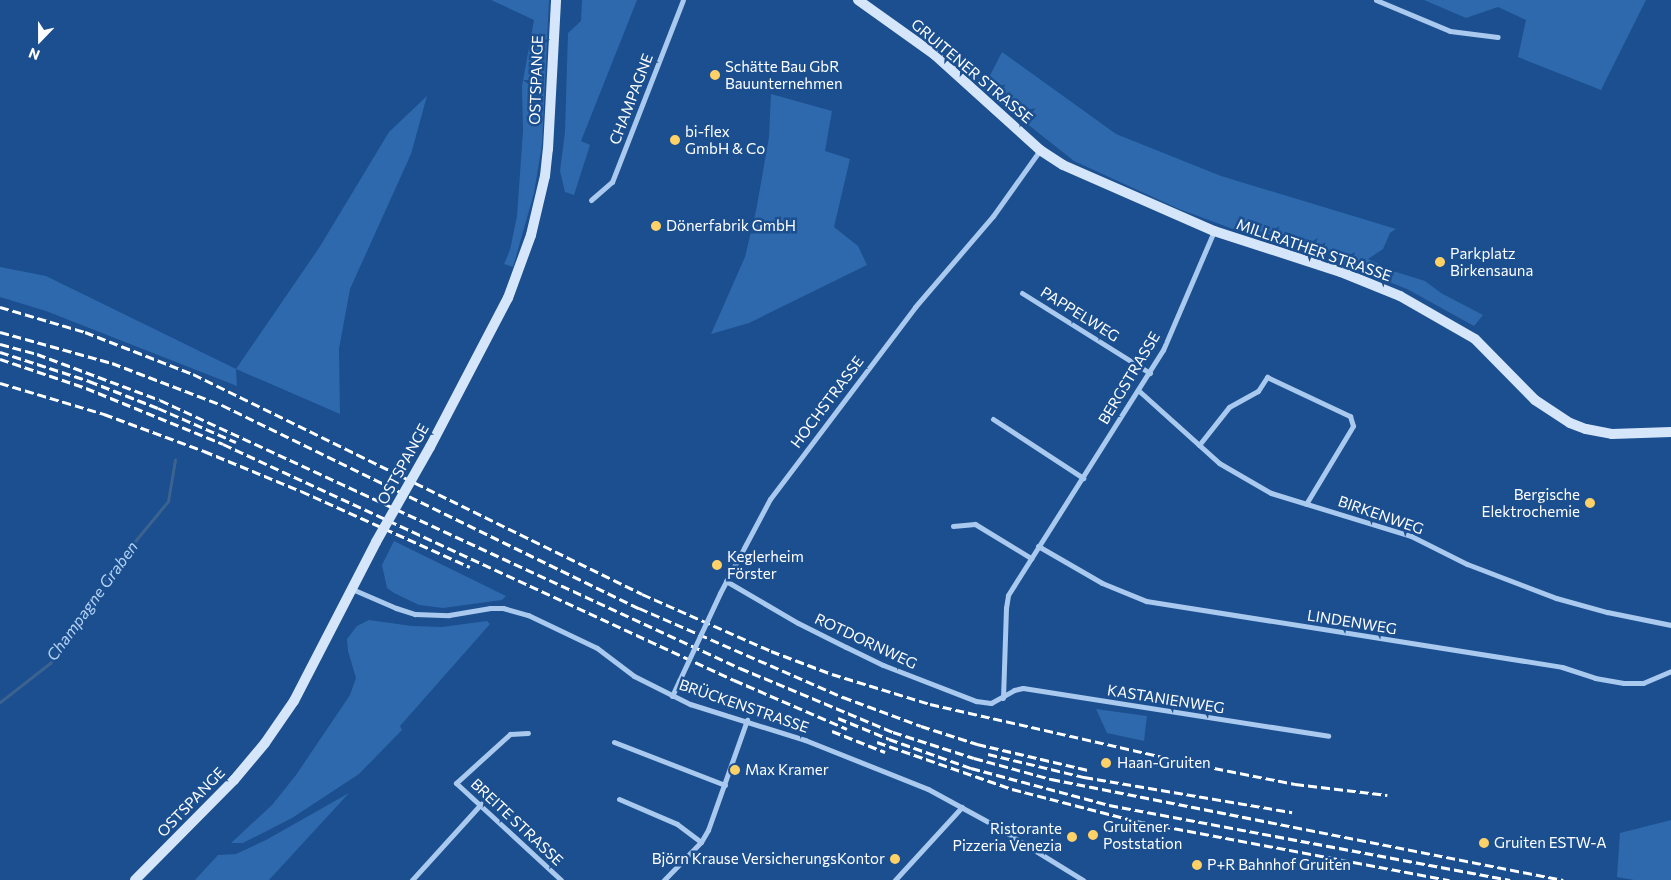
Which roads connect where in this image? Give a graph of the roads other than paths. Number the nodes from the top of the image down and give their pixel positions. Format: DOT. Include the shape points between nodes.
graph roads {
  1 [pos="556,0"];
  2 [pos="683,0"];
  3 [pos="858,0"];
  4 [pos="1376,0"];
  5 [pos="1498,37"];
  6 [pos="1040,150"];
  7 [pos="591,200"];
  8 [pos="1214,231"];
  9 [pos="1022,293"];
  10 [pos="1150,373"];
  11 [pos="1138,390"];
  12 [pos="993,419"];
  13 [pos="1671,432"];
  14 [pos="1199,444"];
  15 [pos="1083,478"];
  16 [pos="1306,504"];
  17 [pos="953,526"];
  18 [pos="1038,546"];
  19 [pos="1031,558"];
  20 [pos="726,581"];
  21 [pos="352,589"];
  22 [pos="1671,625"];
  23 [pos="1671,671"];
  24 [pos="672,696"];
  25 [pos="1003,698"];
  26 [pos="747,720"];
  27 [pos="528,733"];
  28 [pos="1328,736"];
  29 [pos="614,742"];
  30 [pos="725,785"];
  31 [pos="619,799"];
  32 [pos="481,804"];
  33 [pos="962,806"];
  34 [pos="701,842"];
  35 [pos="135,880"];
  36 [pos="412,880"];
  37 [pos="561,880"];
  38 [pos="664,880"];
  39 [pos="895,880"];
  40 [pos="1083,880"];
  1 -- 21 [label="main road, OSTSPANGE, bridge" via="548,149 531,235 508,298"];
  2 -- 7 [label="street, CHAMPAGNE" via="612,182"];
  3 -- 6 [label="main road, GRUITENER STRASSE" via="928,50"];
  4 -- 5 [label="street" via="1450,31"];
  6 -- 8 [label="main road, MILLRATHER STRASSE" via="1081,174"];
  6 -- 20 [label="street, HOCHSTRASSE" via="993,216 916,307 785,478 759,516"];
  8 -- 10 [label="street, BERGSTRASSE"];
  8 -- 13 [label="main road, MILLRATHER STRASSE" via="1350,275 1431,312 1475,339 1535,400 1570,423 1612,434"];
  9 -- 10 [label="street, PAPPELWEG"];
  10 -- 11 [label="street, BERGSTRASSE"];
  11 -- 14 [label="street, BIRKENWEG"];
  11 -- 15 [label="street, BERGSTRASSE"];
  12 -- 15 [label="street"];
  14 -- 16 [label="street, BIRKENWEG" via="1240,477 1271,493"];
  14 -- 16 [label="street" via="1228,407 1258,391 1267,377 1350,416 1353,426"];
  15 -- 18 [label="street, BERGSTRASSE"];
  16 -- 22 [label="street, BIRKENWEG" via="1411,536 1467,564 1556,598"];
  17 -- 19 [label="street" via="975,524"];
  18 -- 19 [label="street, BERGSTRASSE"];
  18 -- 23 [label="street, LINDENWEG" via="1102,584 1146,601 1562,666 1595,678 1624,683 1643,683"];
  19 -- 25 [label="street, BERGSTRASSE" via="1014,582 1006,608"];
  20 -- 24 [label="street, HOCHSTRASSE, bridge"];
  20 -- 25 [label="street, ROTDORNWEG" via="798,623 883,665 976,700 991,703"];
  21 -- 24 [label="street, BRÜCKENSTRASSE" via="396,608 434,616 490,608 514,610 597,648 634,676"];
  21 -- 35 [label="main road, OSTSPANGE" via="294,701 265,743 234,780"];
  24 -- 26 [label="street, BRÜCKENSTRASSE" via="707,710"];
  25 -- 28 [label="street, KASTANIENWEG" via="1023,688"];
  26 -- 30 [label="street"];
  26 -- 33 [label="street, BRÜCKENSTRASSE" via="887,771"];
  27 -- 32 [label="street, BREITE STRASSE" via="510,734 456,783"];
  29 -- 30 [label="street"];
  30 -- 34 [label="street"];
  31 -- 34 [label="street" via="677,824"];
  32 -- 36 [label="street"];
  32 -- 37 [label="street, BREITE STRASSE"];
  33 -- 39 [label="street"];
  33 -- 40 [label="street, BRÜCKENSTRASSE"];
  34 -- 38 [label="street"];
}
